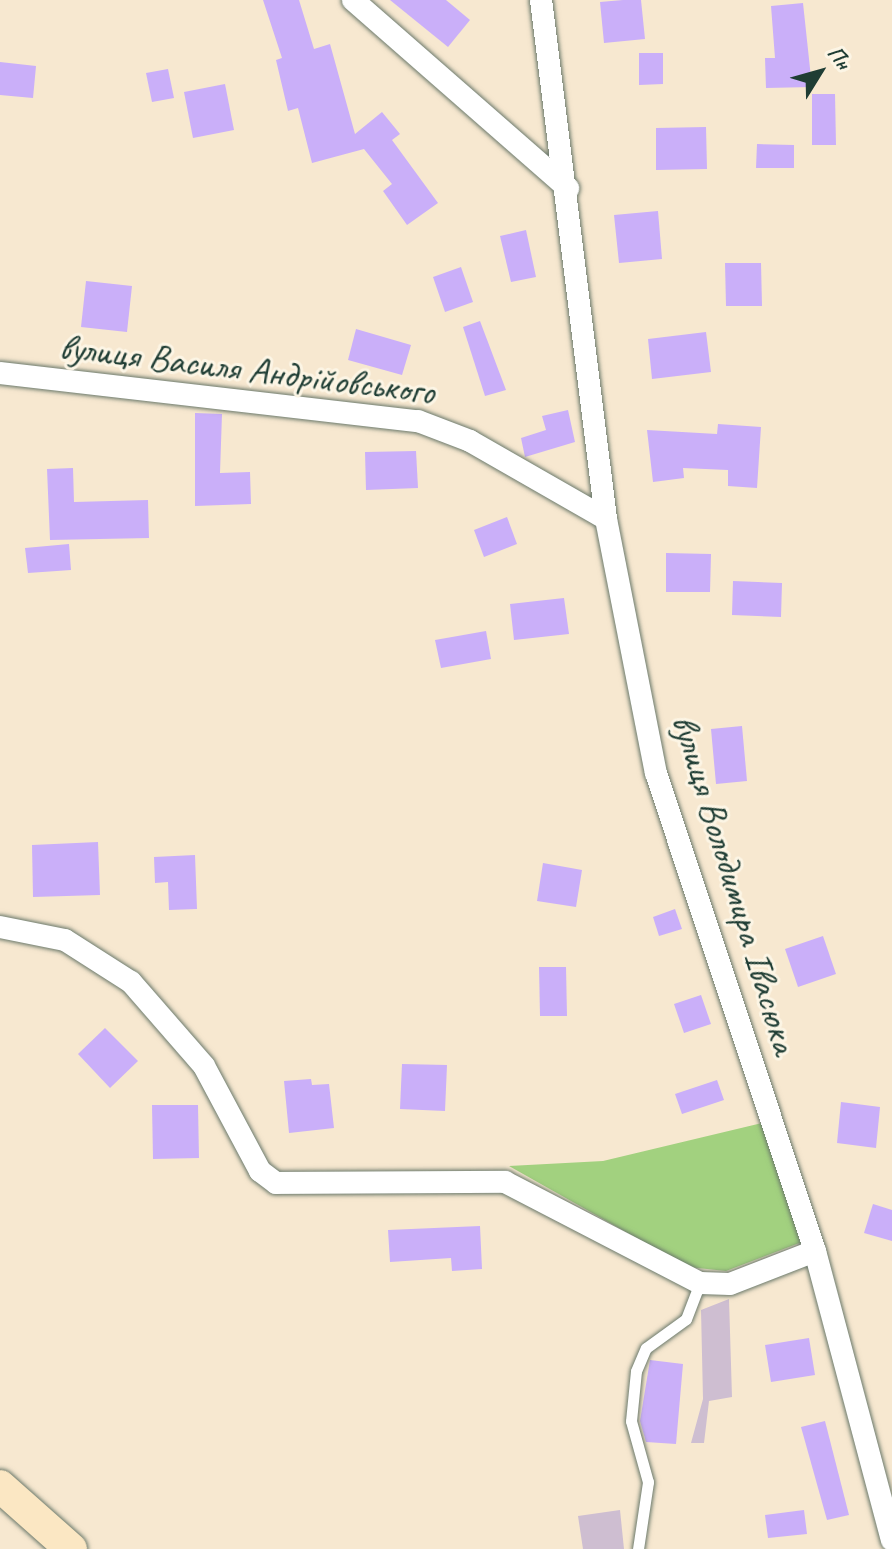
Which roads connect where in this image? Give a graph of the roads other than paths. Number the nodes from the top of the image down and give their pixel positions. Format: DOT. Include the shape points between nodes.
graph roads {
  1 [pos="353,0"];
  2 [pos="541,0"];
  3 [pos="568,188"];
  4 [pos="0,373"];
  5 [pos="606,519"];
  6 [pos="0,927"];
  7 [pos="815,1251"];
  8 [pos="700,1283"];
  9 [pos="0,1486"];
  10 [pos="892,1540"];
  11 [pos="71,1549"];
  12 [pos="638,1549"];
  1 -- 3 [label="street"];
  2 -- 3 [label="street, вулиця Володимира Івасюка"];
  3 -- 5 [label="street, вулиця Володимира Івасюка"];
  4 -- 5 [label="street, вулиця Василя Андрійовського" via="418,421 470,441"];
  5 -- 7 [label="street, вулиця Володимира Івасюка" via="656,773"];
  6 -- 8 [label="street" via="65,940 131,982 204,1066 266,1179 505,1182"];
  7 -- 8 [label="street" via="730,1284"];
  7 -- 10 [label="street, вулиця Володимира Івасюка"];
  8 -- 12 [label="lane" via="686,1319 646,1348 636,1371 631,1421 648,1482"];
  9 -- 11 [label="street"];
}
